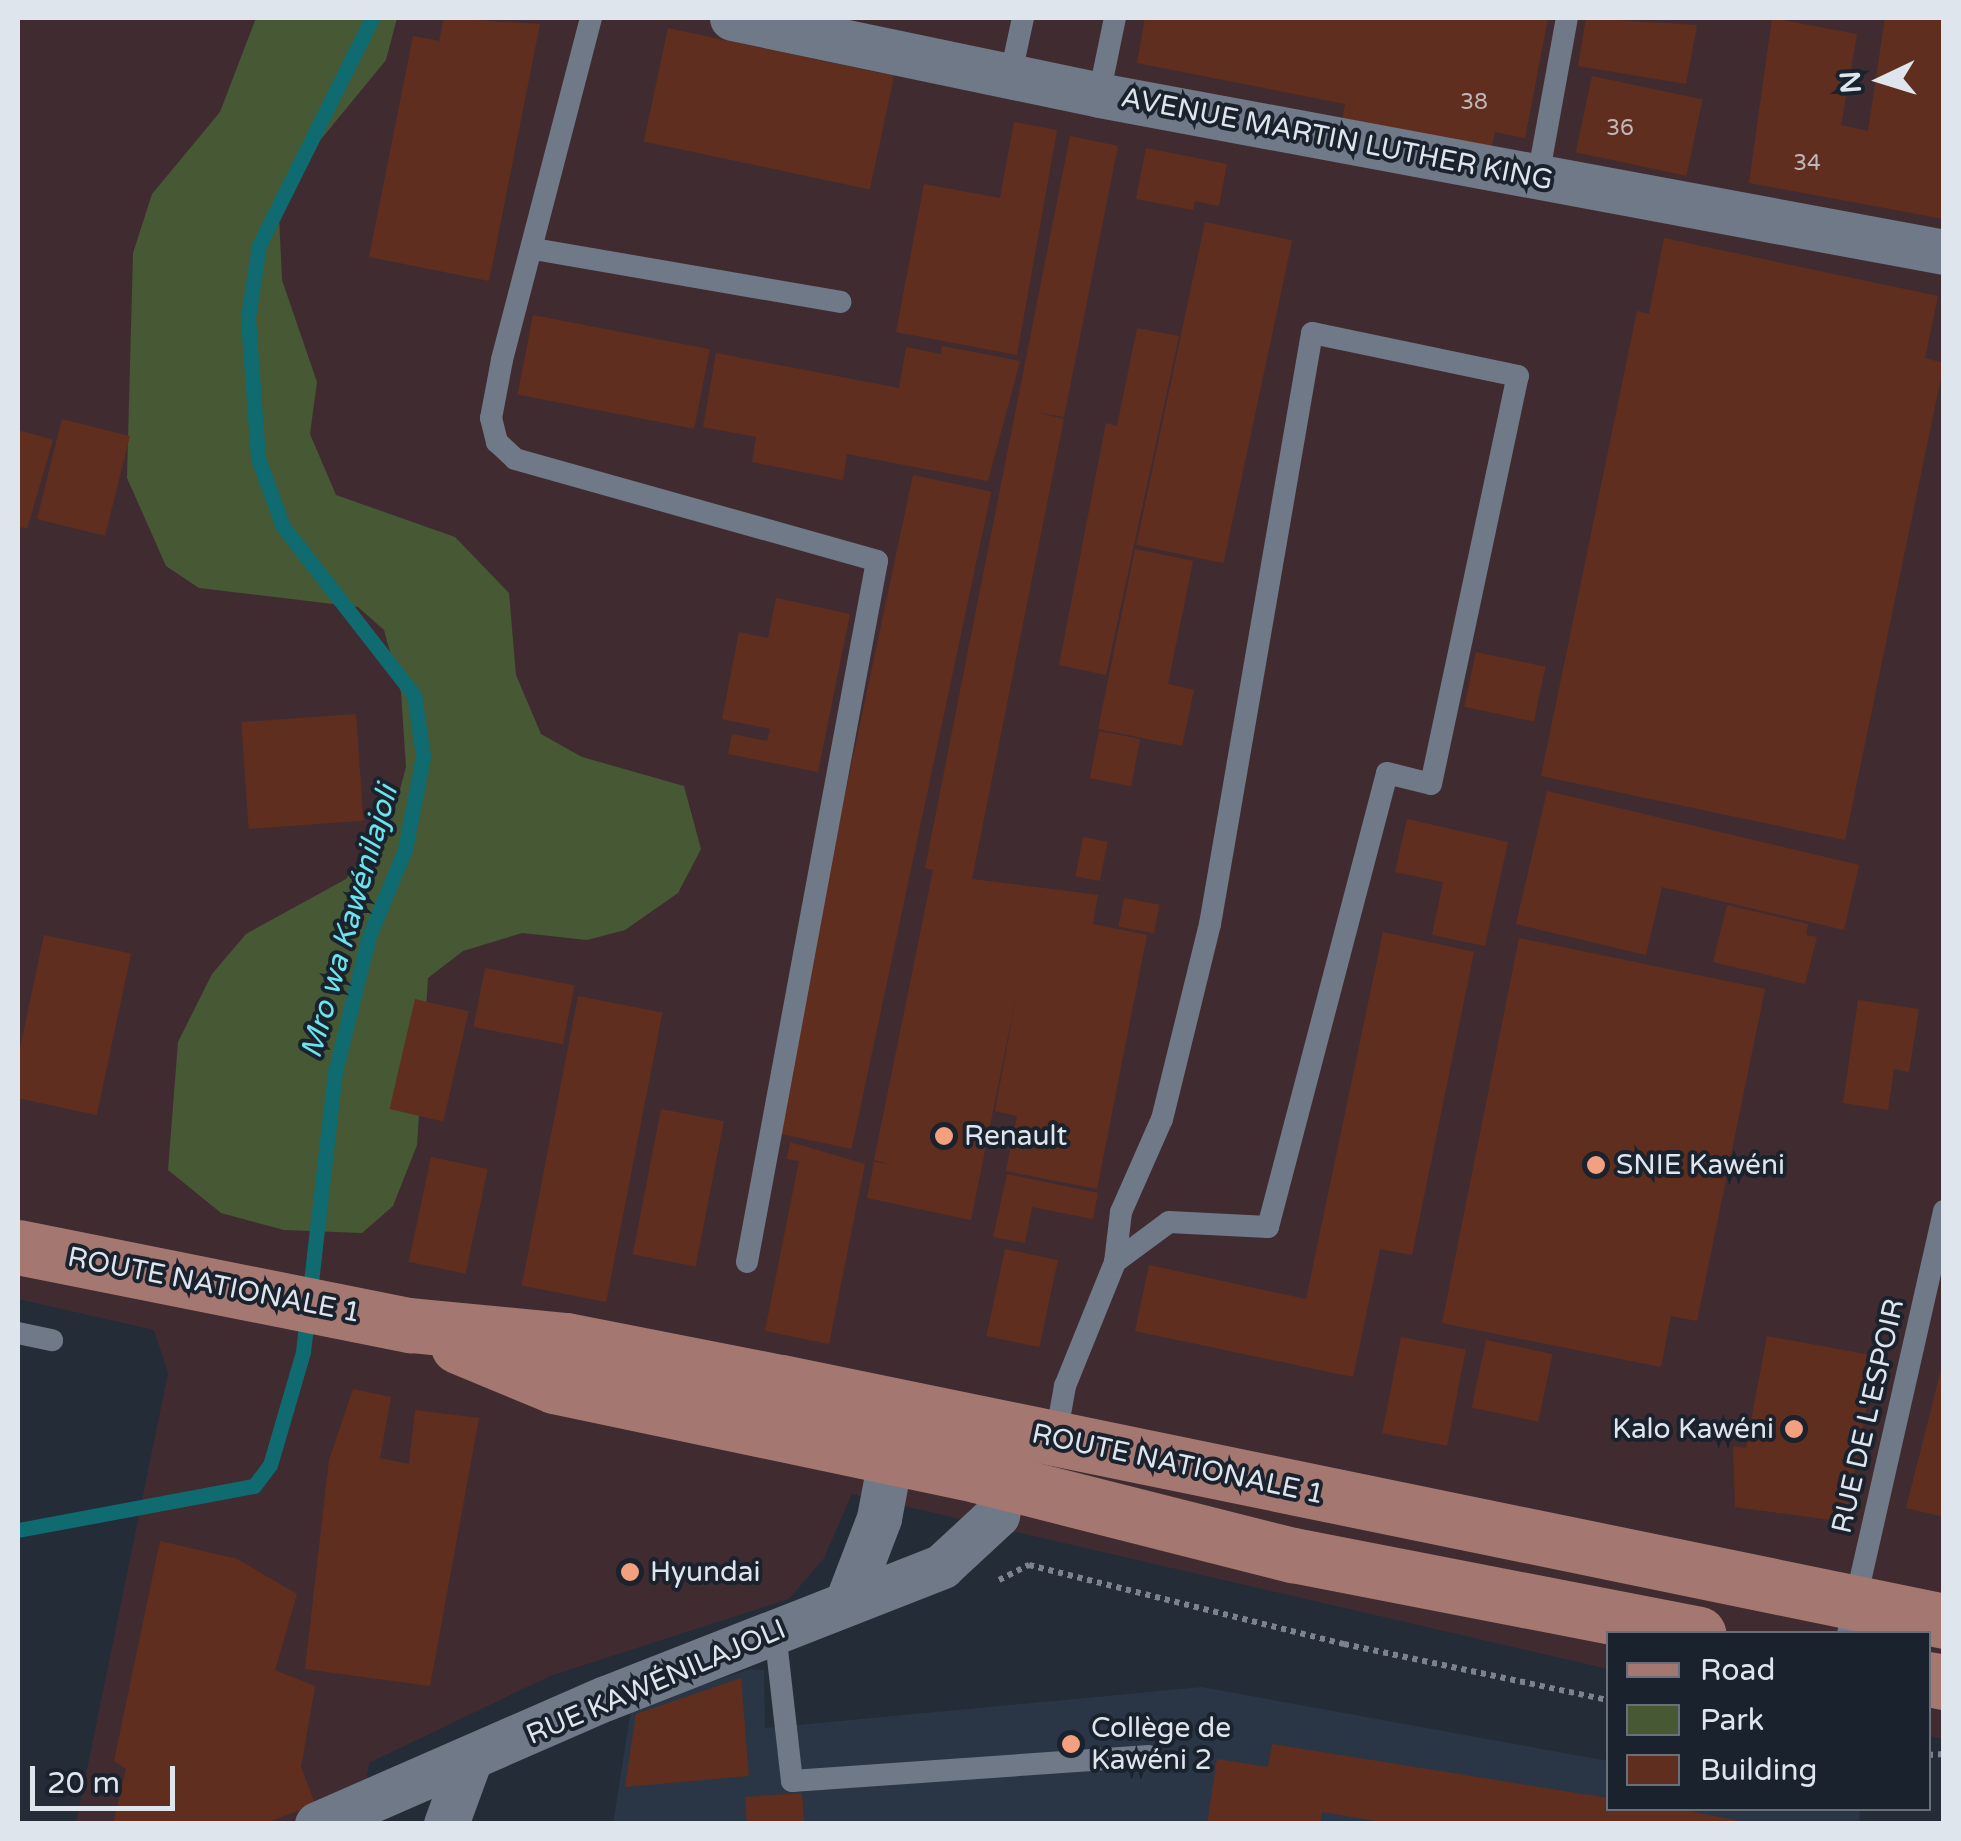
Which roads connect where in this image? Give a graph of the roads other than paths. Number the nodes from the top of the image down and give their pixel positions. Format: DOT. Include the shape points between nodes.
graph roads {
  1 [pos="590,18"];
  2 [pos="732,18"];
  3 [pos="1023,18"];
  4 [pos="1115,18"];
  5 [pos="1567,18"];
  6 [pos="1010,78"];
  7 [pos="1099,95"];
  8 [pos="1538,177"];
  9 [pos="534,249"];
  10 [pos="1944,252"];
  11 [pos="840,302"];
  12 [pos="1944,1212"];
  13 [pos="18,1247"];
  14 [pos="747,1262"];
  15 [pos="1114,1262"];
  16 [pos="18,1333"];
  17 [pos="52,1340"];
  18 [pos="896,1432"];
  19 [pos="1036,1435"];
  20 [pos="1026,1489"];
  21 [pos="846,1602"];
  22 [pos="1852,1618"];
  23 [pos="1944,1622"];
  24 [pos="1683,1631"];
  25 [pos="775,1632"];
  26 [pos="1149,1756"];
  27 [pos="468,1764"];
  28 [pos="393,1807"];
  29 [pos="317,1824"];
  30 [pos="446,1824"];
  1 -- 9 [label="lane"];
  2 -- 6 [label="street, AVENUE MARTIN LUTHER KING"];
  3 -- 6 [label="lane"];
  4 -- 7 [label="lane"];
  5 -- 8 [label="lane"];
  6 -- 7 [label="street, AVENUE MARTIN LUTHER KING"];
  7 -- 8 [label="street, AVENUE MARTIN LUTHER KING"];
  8 -- 10 [label="street, AVENUE MARTIN LUTHER KING"];
  9 -- 11 [label="lane"];
  9 -- 14 [label="lane" via="491,418 497,442 515,459 877,561"];
  12 -- 22 [label="lane, RUE DE L'ESPOIR"];
  13 -- 18 [label="main road, ROUTE NATIONALE 1" via="384,1319 554,1386"];
  15 -- 15 [label="lane" via="1169,1222 1268,1227 1386,773 1432,784 1518,376 1312,333 1210,924 1162,1119 1121,1212"];
  15 -- 19 [label="lane" via="1065,1386"];
  16 -- 17 [label="lane"];
  18 -- 19 [label="main road, ROUTE NATIONALE 1"];
  18 -- 20 [label="main road, ROUTE NATIONALE 1"];
  18 -- 21 [label="street" via="879,1518"];
  19 -- 20 [label="street, RUE KAWÉNILAJOLI"];
  19 -- 22 [label="main road, ROUTE NATIONALE 1"];
  20 -- 21 [label="street, RUE KAWÉNILAJOLI" via="942,1566"];
  20 -- 24 [label="main road, ROUTE NATIONALE 1" via="1293,1555"];
  21 -- 25 [label="street, RUE KAWÉNILAJOLI"];
  22 -- 23 [label="main road, ROUTE NATIONALE 1"];
  25 -- 26 [label="lane" via="792,1782"];
  25 -- 27 [label="street, RUE KAWÉNILAJOLI" via="606,1698"];
  27 -- 28 [label="street, RUE KAWÉNILAJOLI"];
  27 -- 30 [label="street"];
  28 -- 29 [label="street, RUE KAWÉNILAJOLI"];
}
